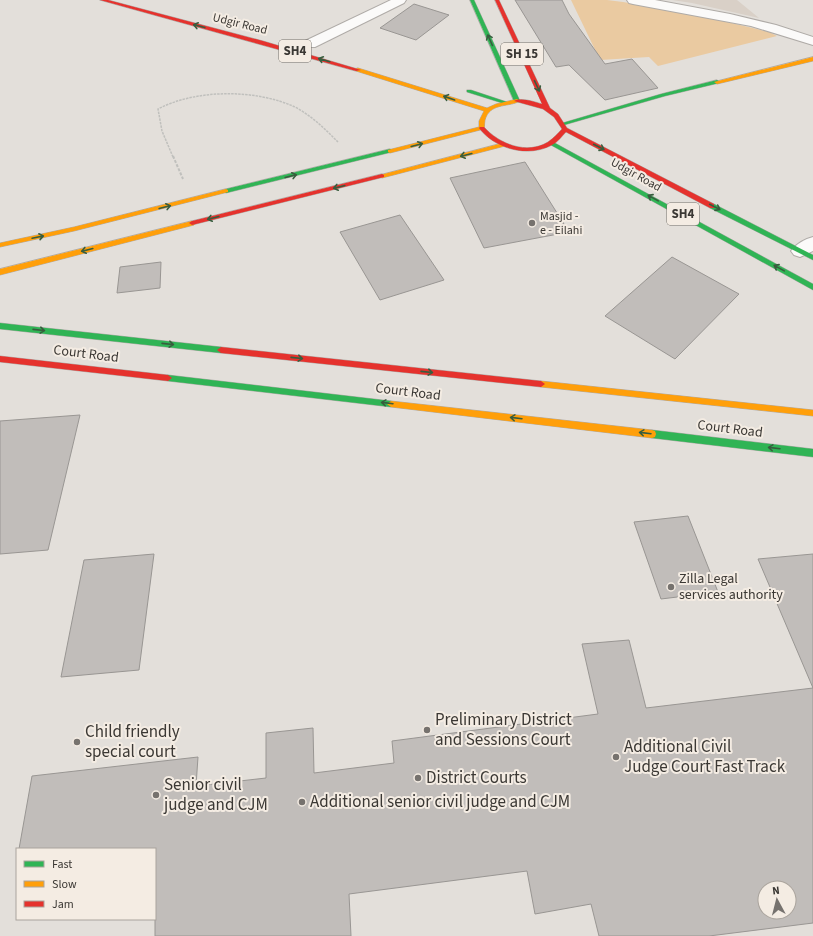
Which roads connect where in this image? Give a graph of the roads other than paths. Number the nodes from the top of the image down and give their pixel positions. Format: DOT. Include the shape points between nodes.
graph roads {
  1 [pos="102,0"];
  2 [pos="400,0"];
  3 [pos="472,0"];
  4 [pos="498,0"];
  5 [pos="633,0"];
  6 [pos="813,41"];
  7 [pos="306,43"];
  8 [pos="324,48"];
  9 [pos="813,59"];
  10 [pos="461,88"];
  11 [pos="518,101"];
  12 [pos="504,102"];
  13 [pos="547,108"];
  14 [pos="486,110"];
  15 [pos="564,126"];
  16 [pos="481,128"];
  17 [pos="552,143"];
  18 [pos="503,145"];
  19 [pos="0,245"];
  20 [pos="809,251"];
  21 [pos="0,272"];
  22 [pos="813,287"];
  23 [pos="0,326"];
  24 [pos="0,359"];
  25 [pos="813,413"];
  26 [pos="813,453"];
  14 -- 1 [label="main road, Udgir Road / SH4, one-way" via="382,76"];
  2 -- 7 [label="street"];
  11 -- 3 [label="main road, SH 15, one-way"];
  4 -- 13 [label="main road, SH 15, one-way"];
  5 -- 6 [label="street" via="766,26"];
  7 -- 8 [label="main road, SH4"];
  9 -- 15 [label="main road" via="663,95"];
  10 -- 12 [label="main road"];
  11 -- 12 [label="main road"];
  11 -- 13 [label="main road" via="535,103"];
  12 -- 14 [label="main road"];
  13 -- 15 [label="main road" via="557,115"];
  14 -- 16 [label="main road" via="480,119"];
  15 -- 17 [label="main road"];
  15 -- 20 [label="main road, Udgir Road / SH4, one-way"];
  16 -- 18 [label="main road" via="489,138"];
  19 -- 16 [label="main road, one-way"];
  17 -- 18 [label="main road" via="537,148"];
  22 -- 17 [label="main road, Udgir Road / SH4, one-way"];
  18 -- 21 [label="main road, one-way"];
  23 -- 25 [label="main road, one-way" via="335,365"];
  26 -- 24 [label="main road, Court Road, one-way" via="323,392"];
}
